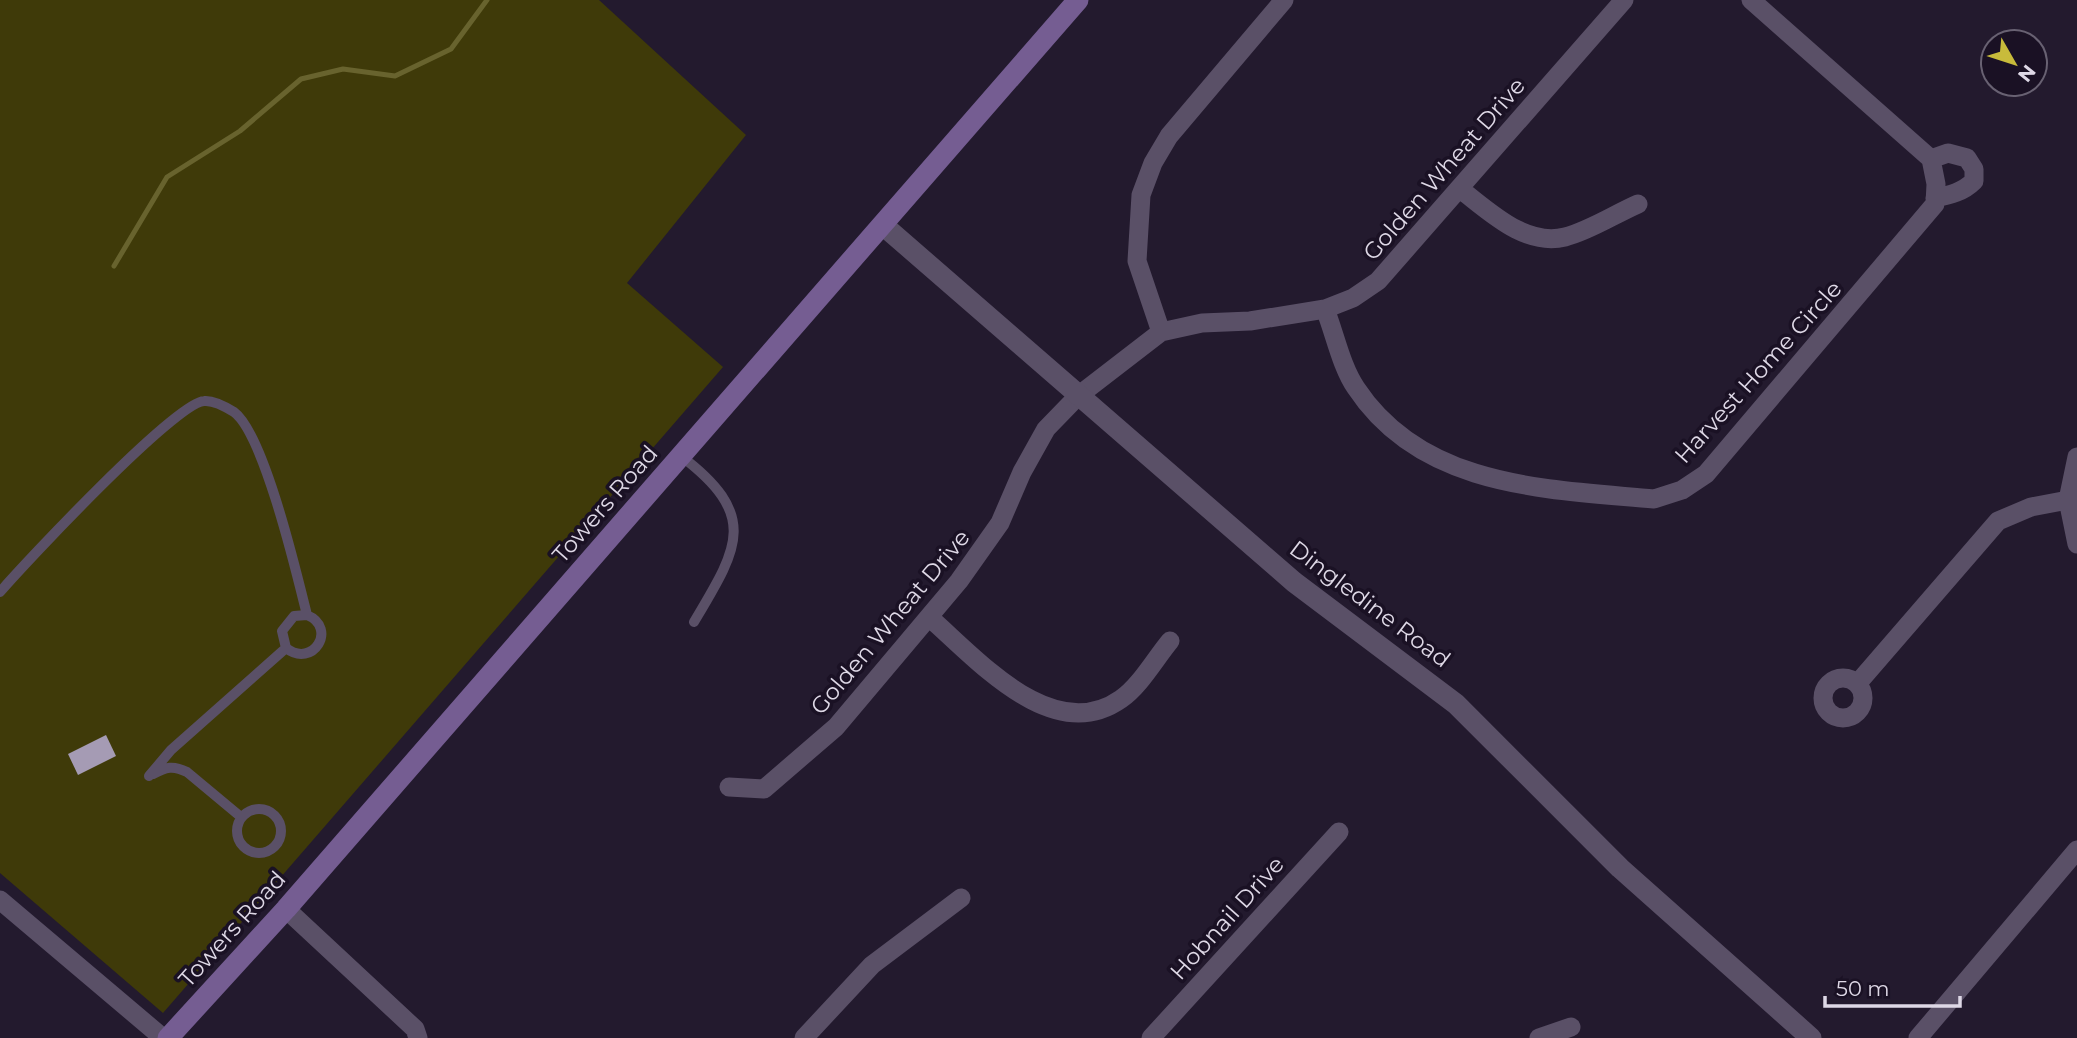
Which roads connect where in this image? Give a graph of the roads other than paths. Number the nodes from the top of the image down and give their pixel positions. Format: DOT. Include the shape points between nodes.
graph roads {
  1 [pos="1078,0"];
  2 [pos="1284,0"];
  3 [pos="1624,0"];
  4 [pos="1751,0"];
  5 [pos="1931,159"];
  6 [pos="1460,190"];
  7 [pos="1936,198"];
  8 [pos="1639,204"];
  9 [pos="884,226"];
  10 [pos="1325,309"];
  11 [pos="1161,332"];
  12 [pos="1078,396"];
  13 [pos="681,456"];
  14 [pos="2077,457"];
  15 [pos="2068,500"];
  16 [pos="2077,544"];
  17 [pos="0,592"];
  18 [pos="307,615"];
  19 [pos="930,618"];
  20 [pos="694,622"];
  21 [pos="1170,641"];
  22 [pos="286,648"];
  23 [pos="1857,684"];
  24 [pos="729,787"];
  25 [pos="241,817"];
  26 [pos="1339,832"];
  27 [pos="2077,850"];
  28 [pos="961,898"];
  29 [pos="0,900"];
  30 [pos="286,909"];
  31 [pos="1571,1027"];
  32 [pos="165,1038"];
  33 [pos="418,1038"];
  34 [pos="804,1038"];
  35 [pos="1151,1038"];
  36 [pos="1539,1038"];
  37 [pos="1811,1038"];
  38 [pos="1918,1038"];
  1 -- 9 [label="main road, Towers Road"];
  2 -- 11 [label="street" via="1169,136 1141,195 1137,261"];
  3 -- 6 [label="street, Golden Wheat Drive"];
  4 -- 5 [label="street"];
  5 -- 7 [label="street"];
  5 -- 7 [label="street" via="1948,153 1967,158 1974,169 1974,181 1968,187"];
  6 -- 8 [label="street" via="1507,224 1535,237 1563,237"];
  6 -- 10 [label="street, Golden Wheat Drive" via="1378,281"];
  7 -- 10 [label="street, Harvest Home Circle" via="1922,224 1706,474 1682,490 1654,499 1477,476 1432,458 1388,427 1354,385"];
  9 -- 12 [label="street, Dingledine Road"];
  9 -- 13 [label="main road, Towers Road"];
  10 -- 11 [label="street, Golden Wheat Drive"];
  11 -- 12 [label="street, Golden Wheat Drive"];
  12 -- 19 [label="street, Golden Wheat Drive" via="1046,429 986,546"];
  12 -- 37 [label="street, Dingledine Road" via="1294,582 1456,704 1620,868"];
  13 -- 20 [label="lane" via="715,485 733,514 729,557"];
  13 -- 30 [label="main road, Towers Road"];
  14 -- 15 [label="street"];
  15 -- 16 [label="street"];
  15 -- 23 [label="street" via="2031,507 1998,521"];
  17 -- 18 [label="lane" via="135,454 188,407 204,401 219,403 236,414 251,435"];
  18 -- 22 [label="lane" via="294,616 284,625"];
  18 -- 22 [label="lane" via="318,623 321,642 305,655"];
  19 -- 21 [label="street" via="1026,698 1066,712 1109,707 1124,697"];
  19 -- 24 [label="street, Golden Wheat Drive" via="836,727 764,789"];
  22 -- 25 [label="lane" via="171,750 149,776 177,767"];
  25 -- 25 [label="lane" via="236,832 241,846 254,854 275,847 281,827 274,814 260,809"];
  26 -- 35 [label="street, Hobnail Drive"];
  27 -- 38 [label="street"];
  28 -- 34 [label="street" via="872,965"];
  29 -- 32 [label="street"];
  30 -- 32 [label="main road, Towers Road"];
  30 -- 33 [label="street" via="415,1029"];
  31 -- 36 [label="street"];
}
